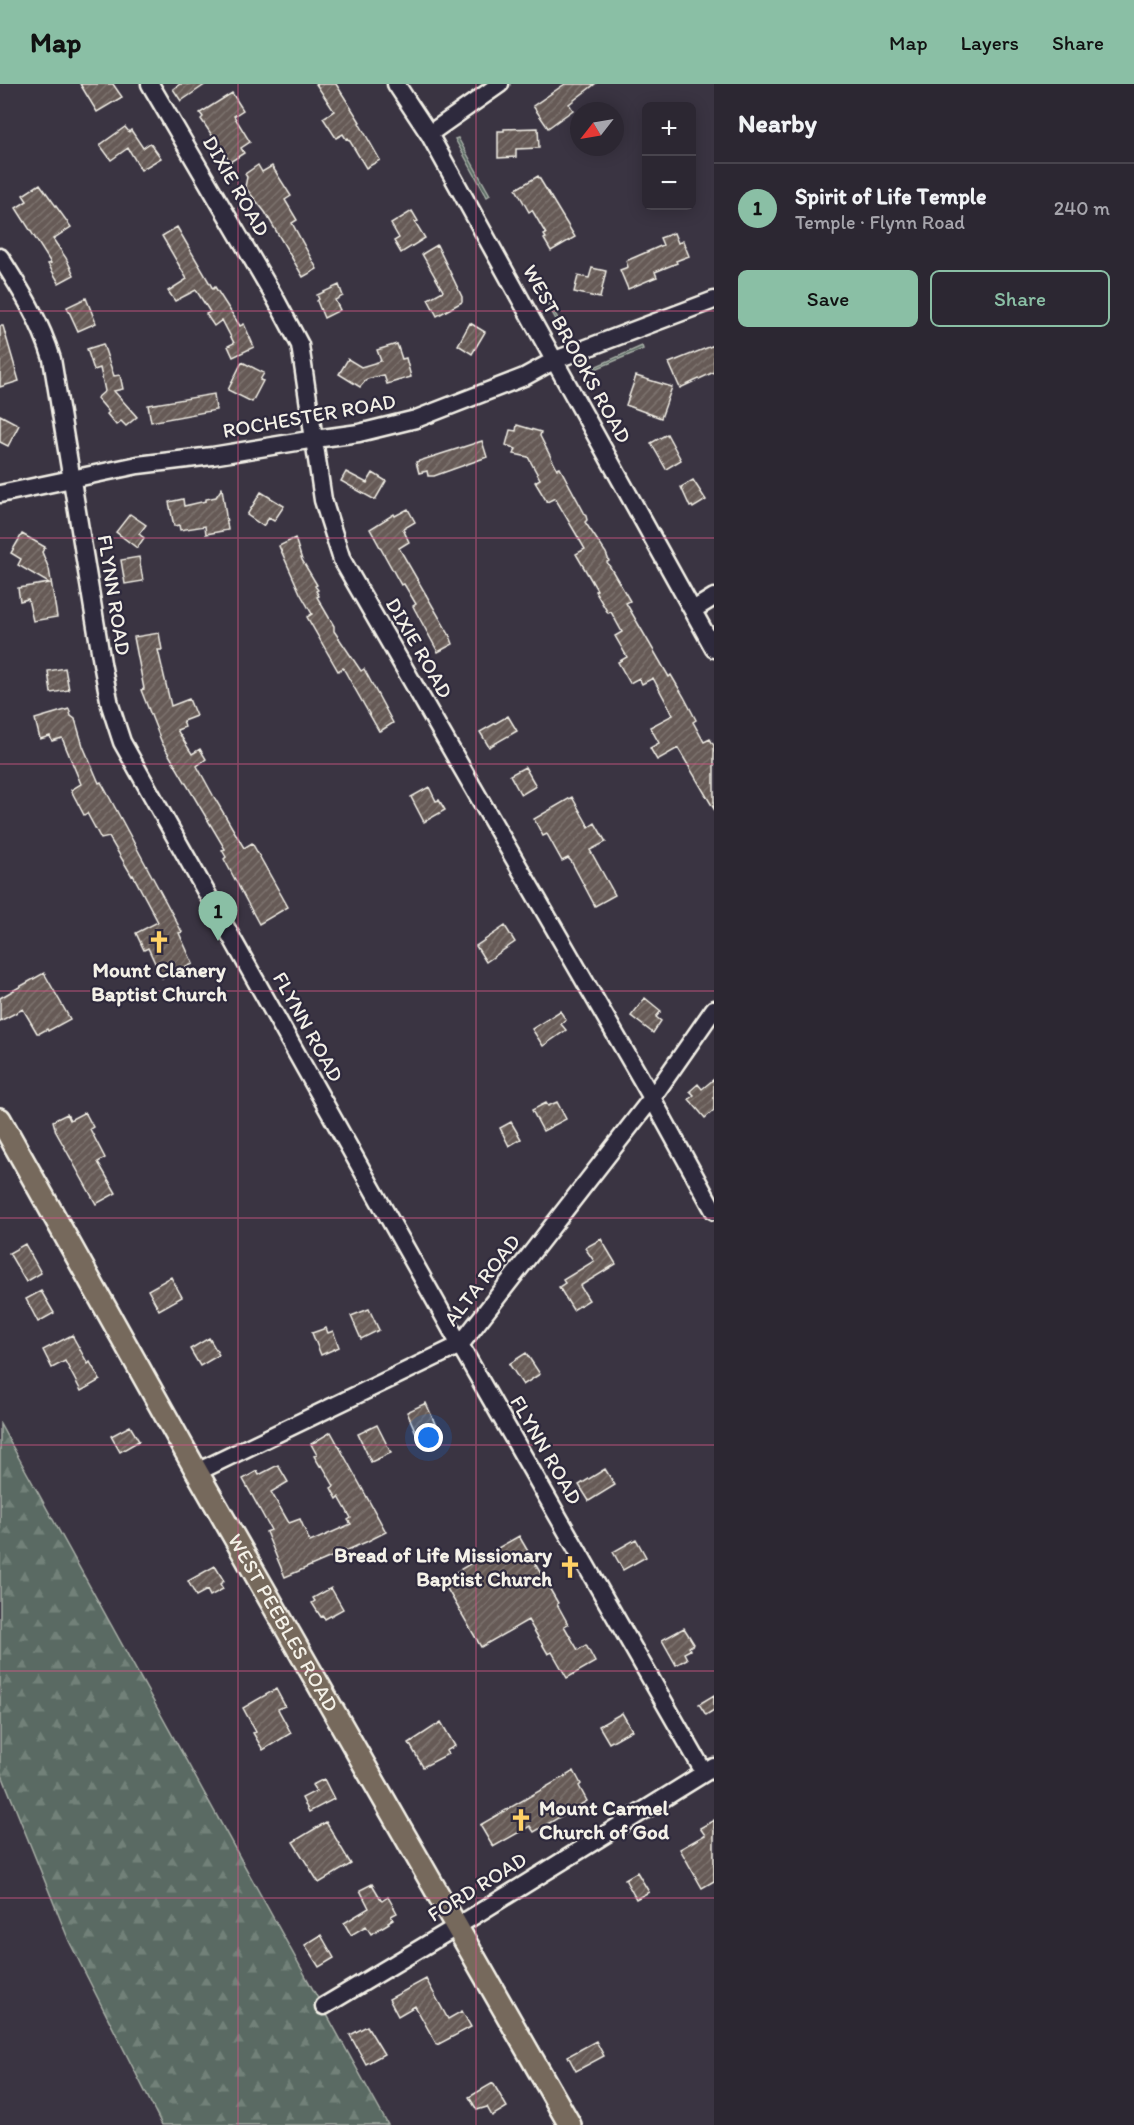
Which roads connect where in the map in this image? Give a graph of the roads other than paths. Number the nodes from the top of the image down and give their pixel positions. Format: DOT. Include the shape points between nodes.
graph roads {
  1 [pos="150,84"];
  2 [pos="396,84"];
  3 [pos="500,84"];
  4 [pos="429,134"];
  5 [pos="0,257"];
  6 [pos="714,300"];
  7 [pos="555,360"];
  8 [pos="315,439"];
  9 [pos="72,479"];
  10 [pos="0,494"];
  11 [pos="714,597"];
  12 [pos="693,610"];
  13 [pos="714,648"];
  14 [pos="714,1009"];
  15 [pos="652,1098"];
  16 [pos="0,1119"];
  17 [pos="714,1211"];
  18 [pos="460,1345"];
  19 [pos="197,1472"];
  20 [pos="709,1770"];
  21 [pos="456,1927"];
  22 [pos="324,2006"];
  23 [pos="570,2125"];
  1 -- 8 [label="street, DIXIE ROAD" via="300,345"];
  2 -- 4 [label="street, WEST BROOKS ROAD"];
  3 -- 4 [label="street"];
  4 -- 7 [label="street, WEST BROOKS ROAD"];
  5 -- 9 [label="street, FLYNN ROAD" via="45,337"];
  6 -- 7 [label="street, ROCHESTER ROAD"];
  7 -- 8 [label="street, ROCHESTER ROAD" via="524,377 416,419"];
  7 -- 12 [label="street, WEST BROOKS ROAD"];
  8 -- 9 [label="street, ROCHESTER ROAD" via="138,465"];
  8 -- 15 [label="street, DIXIE ROAD" via="323,500 342,560"];
  9 -- 10 [label="street, ROCHESTER ROAD"];
  9 -- 18 [label="street, FLYNN ROAD" via="110,705 122,742"];
  11 -- 12 [label="street"];
  12 -- 13 [label="street, WEST BROOKS ROAD"];
  14 -- 15 [label="street, ALTA ROAD"];
  15 -- 17 [label="street, DIXIE ROAD"];
  15 -- 18 [label="street, ALTA ROAD"];
  16 -- 19 [label="main road, WEST PEEBLES ROAD"];
  18 -- 19 [label="street, ALTA ROAD"];
  18 -- 20 [label="street, FLYNN ROAD"];
  19 -- 21 [label="main road, WEST PEEBLES ROAD"];
  20 -- 21 [label="street, FORD ROAD"];
  21 -- 22 [label="street, FORD ROAD"];
  21 -- 23 [label="main road, WEST PEEBLES ROAD"];
}
